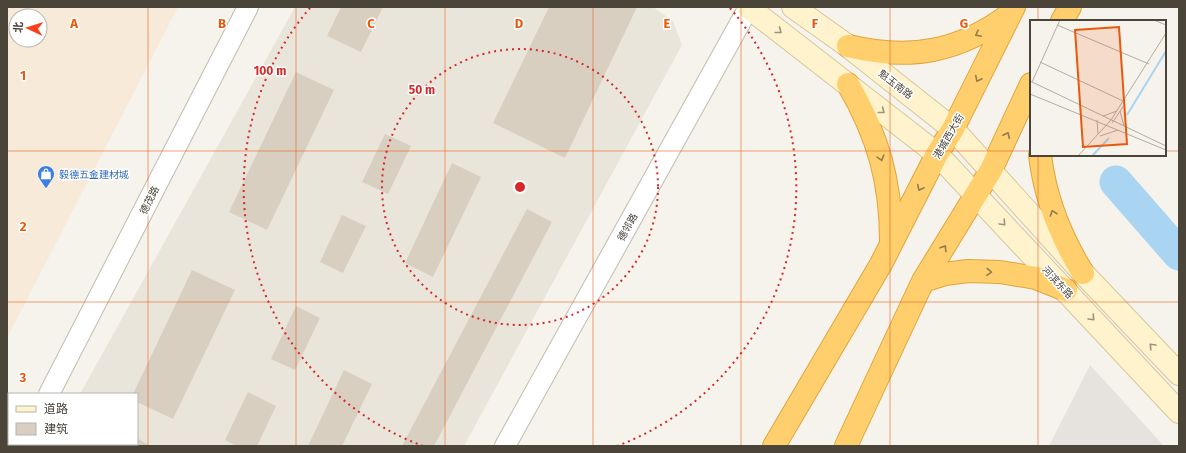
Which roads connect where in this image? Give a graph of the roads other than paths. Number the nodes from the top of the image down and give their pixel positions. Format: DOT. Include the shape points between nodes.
graph roads {
  1 [pos="248,7"];
  2 [pos="748,7"];
  3 [pos="793,7"];
  4 [pos="1070,7"];
  5 [pos="1013,10"];
  6 [pos="1063,20"];
  7 [pos="848,46"];
  8 [pos="848,84"];
  9 [pos="1030,86"];
  10 [pos="953,129"];
  11 [pos="937,154"];
  12 [pos="1040,156"];
  13 [pos="990,170"];
  14 [pos="976,194"];
  15 [pos="891,244"];
  16 [pos="881,264"];
  17 [pos="1083,273"];
  18 [pos="923,281"];
  19 [pos="1066,290"];
  20 [pos="1179,374"];
  21 [pos="50,393"];
  22 [pos="1179,412"];
  23 [pos="505,446"];
  24 [pos="774,446"];
  25 [pos="783,446"];
  26 [pos="840,446"];
  27 [pos="846,446"];
  1 -- 21 [label="street, 德茂路"];
  2 -- 8 [label="main road, one-way"];
  2 -- 23 [label="street, 德邻路"];
  3 -- 7 [label="main road, 魁玉南路"];
  4 -- 6 [label="highway"];
  5 -- 7 [label="highway, one-way" via="980,34 928,51 888,53"];
  5 -- 10 [label="highway, 港城西大街, one-way"];
  7 -- 10 [label="main road, 魁玉南路"];
  8 -- 11 [label="main road, one-way"];
  8 -- 15 [label="highway, one-way" via="869,123 883,165 891,217"];
  13 -- 9 [label="highway, one-way"];
  10 -- 11 [label="highway, 港城西大街"];
  10 -- 13 [label="main road, 魁玉南路"];
  11 -- 14 [label="main road, 河滨东路"];
  11 -- 15 [label="highway, 港城西大街, one-way"];
  17 -- 12 [label="highway, one-way" via="1053,213"];
  13 -- 14 [label="highway"];
  13 -- 17 [label="main road"];
  18 -- 14 [label="highway, one-way"];
  14 -- 19 [label="main road, 河滨东路, one-way"];
  15 -- 16 [label="highway, 港城西大街"];
  16 -- 24 [label="highway, 港城西大街"];
  16 -- 25 [label="highway, 港城西大街"];
  20 -- 17 [label="main road, one-way"];
  18 -- 19 [label="highway, one-way" via="944,274 968,271 1000,272 1036,278"];
  18 -- 26 [label="highway"];
  18 -- 27 [label="highway"];
  19 -- 22 [label="main road, 河滨东路, one-way"];
}
